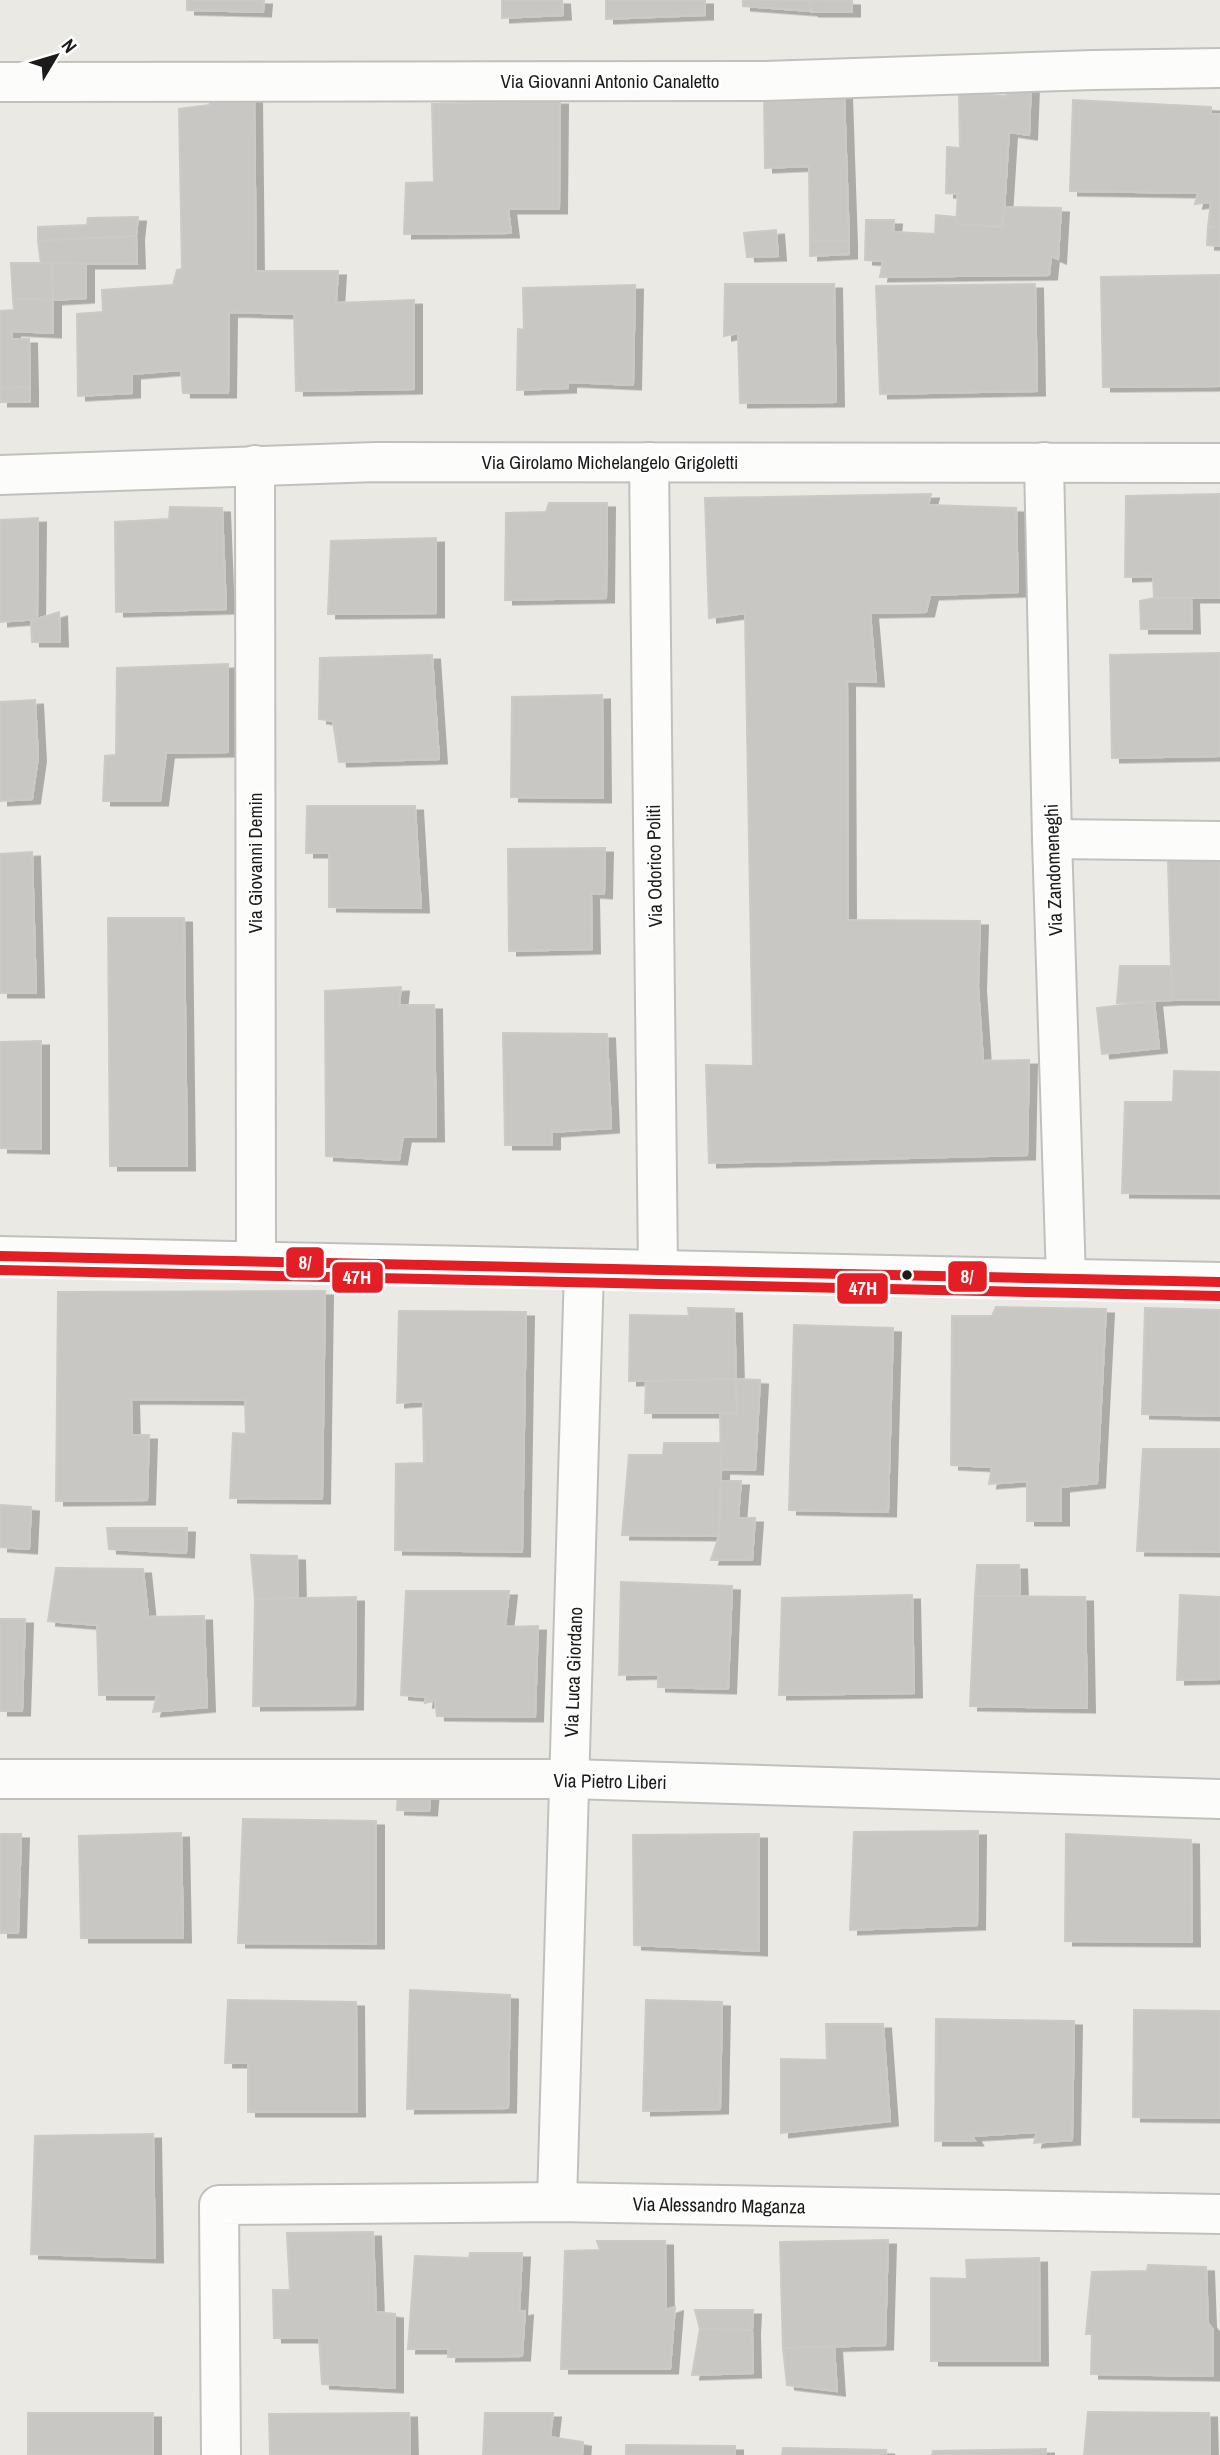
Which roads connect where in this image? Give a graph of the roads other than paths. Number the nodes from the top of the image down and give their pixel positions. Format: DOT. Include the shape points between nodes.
graph roads {
  1 [pos="1220,68"];
  2 [pos="0,82"];
  3 [pos="649,462"];
  4 [pos="1044,462"];
  5 [pos="1220,463"];
  6 [pos="255,465"];
  7 [pos="0,475"];
  8 [pos="1052,838"];
  9 [pos="1220,841"];
  10 [pos="0,1256"];
  11 [pos="256,1262"];
  12 [pos="584,1269"];
  13 [pos="658,1270"];
  14 [pos="1066,1279"];
  15 [pos="1220,1282"];
  16 [pos="0,1779"];
  17 [pos="570,1779"];
  18 [pos="1220,1799"];
  19 [pos="557,2202"];
  20 [pos="1220,2214"];
  21 [pos="221,2455"];
  1 -- 2 [label="street, Via Giovanni Antonio Canaletto" via="765,81"];
  3 -- 4 [label="street, Via Girolamo Michelangelo Grigoletti"];
  3 -- 6 [label="street, Via Girolamo Michelangelo Grigoletti"];
  3 -- 13 [label="street, Via Odorico Politi"];
  4 -- 5 [label="street, Via Girolamo Michelangelo Grigoletti"];
  4 -- 8 [label="street, Via Zandomeneghi"];
  6 -- 7 [label="street, Via Girolamo Michelangelo Grigoletti"];
  6 -- 11 [label="street, Via Giovanni Demin"];
  8 -- 9 [label="street"];
  8 -- 14 [label="street, Via Zandomeneghi"];
  10 -- 11 [label="street"];
  11 -- 12 [label="street"];
  12 -- 13 [label="street"];
  12 -- 17 [label="street, Via Luca Giordano"];
  13 -- 14 [label="street"];
  14 -- 15 [label="street"];
  16 -- 17 [label="street, Via Pietro Liberi"];
  17 -- 18 [label="street, Via Pietro Liberi"];
  17 -- 19 [label="street, Via Luca Giordano"];
  19 -- 20 [label="street, Via Alessandro Maganza"];
  19 -- 21 [label="street, Via Alessandro Maganza" via="219,2205"];
}
